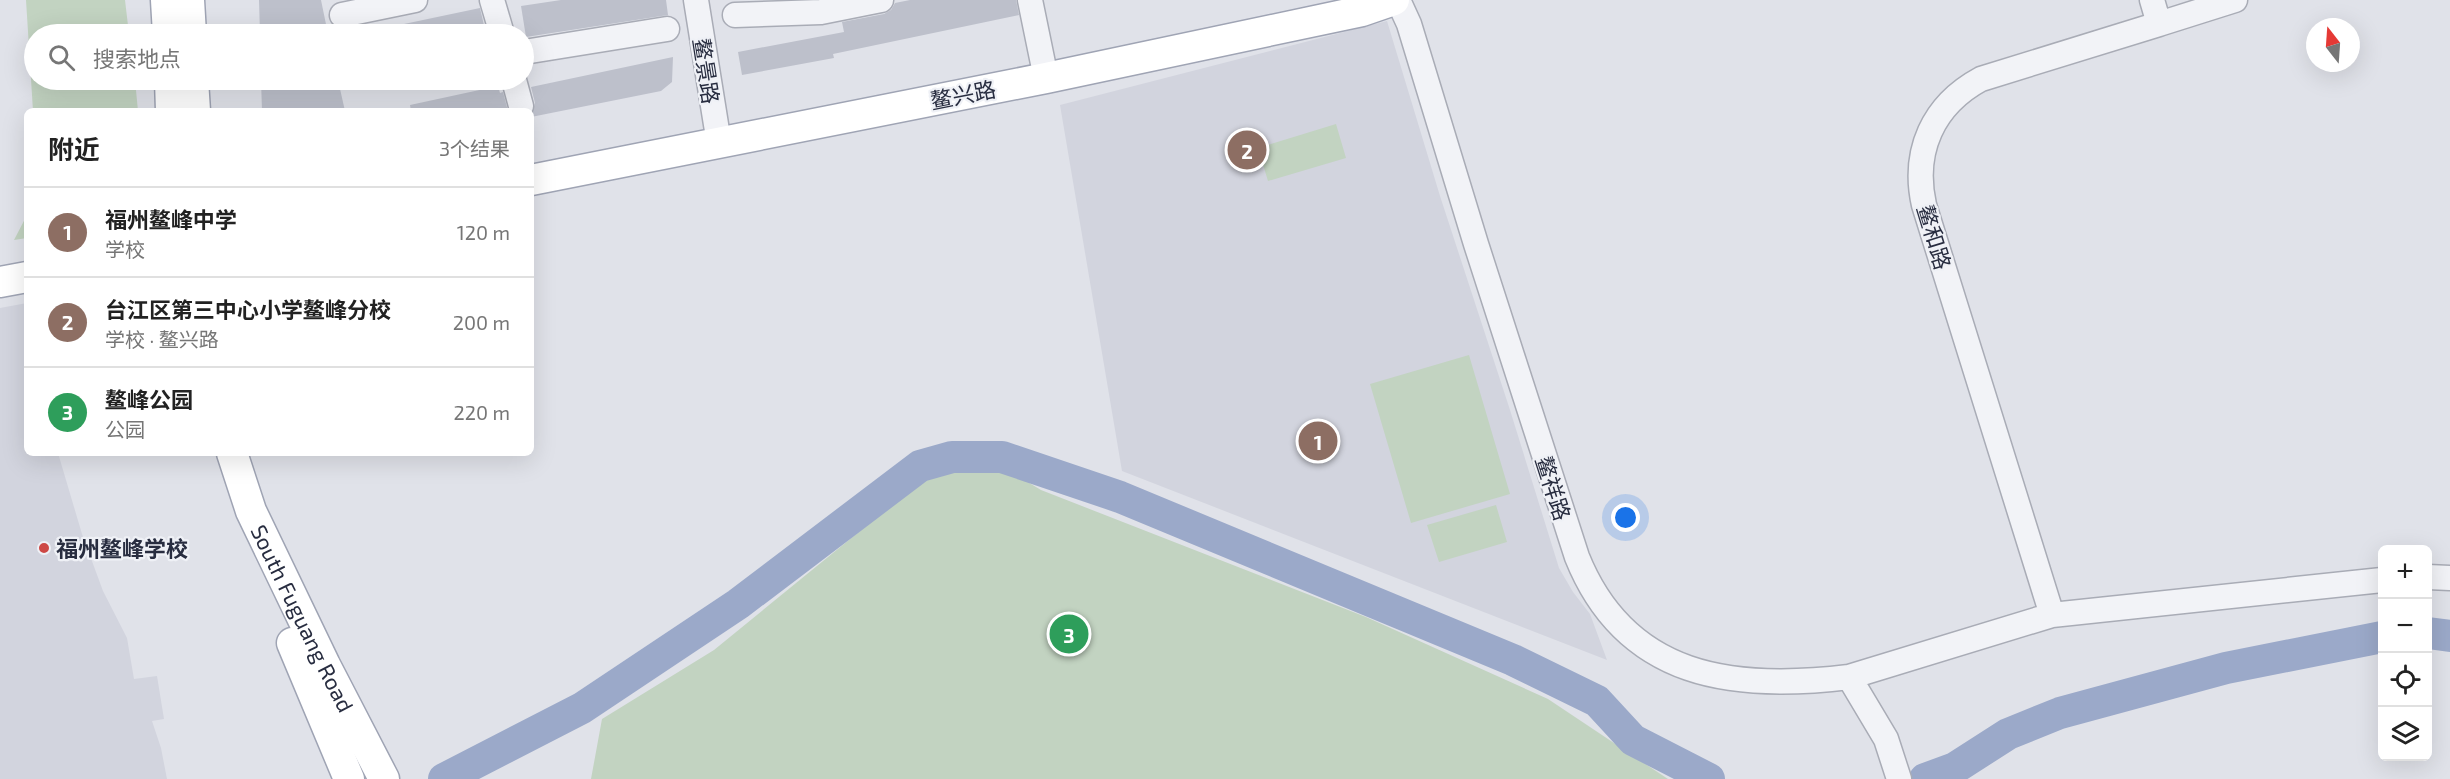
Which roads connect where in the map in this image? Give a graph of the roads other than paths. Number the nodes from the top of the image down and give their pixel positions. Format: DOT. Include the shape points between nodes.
graph roads {
  1 [pos="166,0"];
  2 [pos="189,0"];
  3 [pos="415,0"];
  4 [pos="492,0"];
  5 [pos="696,0"];
  6 [pos="881,0"];
  7 [pos="1030,0"];
  8 [pos="1342,0"];
  9 [pos="1396,0"];
  10 [pos="2152,0"];
  11 [pos="2235,0"];
  12 [pos="820,6"];
  13 [pos="342,15"];
  14 [pos="735,15"];
  15 [pos="167,24"];
  16 [pos="190,24"];
  17 [pos="499,24"];
  18 [pos="2159,24"];
  19 [pos="667,29"];
  20 [pos="534,50"];
  21 [pos="1044,71"];
  22 [pos="170,90"];
  23 [pos="194,90"];
  24 [pos="517,90"];
  25 [pos="521,106"];
  26 [pos="171,108"];
  27 [pos="195,108"];
  28 [pos="718,135"];
  29 [pos="534,164"];
  30 [pos="534,179"];
  31 [pos="24,265"];
  32 [pos="0,269"];
  33 [pos="24,278"];
  34 [pos="0,282"];
  35 [pos="211,456"];
  36 [pos="233,456"];
  37 [pos="2432,577"];
  38 [pos="2450,578"];
  39 [pos="2378,580"];
  40 [pos="2052,615"];
  41 [pos="1849,676"];
  42 [pos="1898,773"];
  43 [pos="384,777"];
  44 [pos="349,779"];
  1 -- 15 [label="main road"];
  2 -- 16 [label="main road"];
  3 -- 13 [label="street"];
  4 -- 17 [label="street"];
  5 -- 28 [label="street, 鳌景路"];
  6 -- 12 [label="street"];
  7 -- 21 [label="street"];
  8 -- 21 [label="main road, 鳌兴路"];
  9 -- 21 [label="main road, 鳌兴路" via="1362,11"];
  9 -- 41 [label="street, 鳌祥路" via="1409,24 1571,543 1594,591 1636,639 1696,672 1763,682"];
  10 -- 18 [label="street"];
  11 -- 18 [label="street, 鳌和路"];
  12 -- 14 [label="street"];
  18 -- 40 [label="street, 鳌和路" via="1981,79 1965,88 1941,111 1922,158 1920,187 1924,205"];
  19 -- 20 [label="street"];
  21 -- 28 [label="main road, 鳌兴路"];
  22 -- 26 [label="main road"];
  23 -- 27 [label="main road"];
  24 -- 25 [label="street"];
  28 -- 29 [label="main road, 鳌兴路"];
  28 -- 30 [label="main road, 鳌兴路"];
  31 -- 32 [label="main road"];
  33 -- 34 [label="main road"];
  35 -- 44 [label="main road, South Fuguang Road" via="233,519 307,674"];
  36 -- 43 [label="main road, South Fuguang Road" via="251,511"];
  37 -- 38 [label="street"];
  39 -- 40 [label="street, 鳌祥路"];
  40 -- 41 [label="street, 鳌祥路"];
  41 -- 42 [label="street" via="1886,739"];
}
